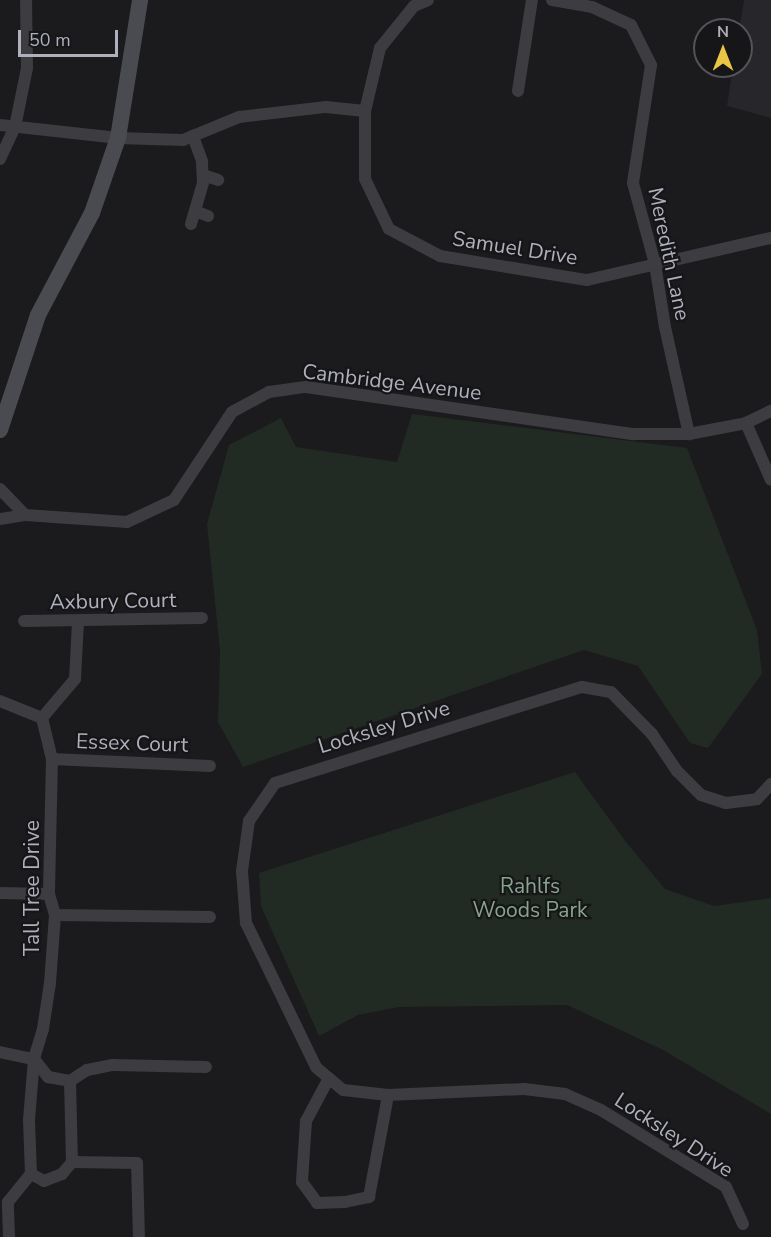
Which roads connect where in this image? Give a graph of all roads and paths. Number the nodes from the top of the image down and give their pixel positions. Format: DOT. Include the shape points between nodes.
graph roads {
  1 [pos="26,0"];
  2 [pos="140,0"];
  3 [pos="428,0"];
  4 [pos="532,0"];
  5 [pos="552,0"];
  6 [pos="518,91"];
  7 [pos="365,111"];
  8 [pos="0,125"];
  9 [pos="15,127"];
  10 [pos="193,136"];
  11 [pos="118,138"];
  12 [pos="0,159"];
  13 [pos="203,175"];
  14 [pos="218,180"];
  15 [pos="195,211"];
  16 [pos="208,216"];
  17 [pos="191,224"];
  18 [pos="771,238"];
  19 [pos="655,264"];
  20 [pos="771,411"];
  21 [pos="746,423"];
  22 [pos="0,430"];
  23 [pos="689,434"];
  24 [pos="771,480"];
  25 [pos="0,489"];
  26 [pos="25,515"];
  27 [pos="0,519"];
  28 [pos="202,618"];
  29 [pos="24,621"];
  30 [pos="78,622"];
  31 [pos="0,701"];
  32 [pos="42,718"];
  33 [pos="52,759"];
  34 [pos="210,766"];
  35 [pos="771,784"];
  36 [pos="0,893"];
  37 [pos="50,894"];
  38 [pos="56,915"];
  39 [pos="210,916"];
  40 [pos="0,1052"];
  41 [pos="34,1059"];
  42 [pos="206,1067"];
  43 [pos="329,1078"];
  44 [pos="69,1082"];
  45 [pos="388,1095"];
  46 [pos="72,1162"];
  47 [pos="31,1174"];
  48 [pos="743,1224"];
  49 [pos="9,1237"];
  50 [pos="139,1237"];
  1 -- 9 [label="street" via="27,68"];
  2 -- 11 [label="main road"];
  3 -- 7 [label="street" via="414,6 380,48"];
  4 -- 6 [label="street"];
  5 -- 19 [label="street, Meredith Lane" via="592,7 632,26 651,65 633,183"];
  7 -- 10 [label="street" via="326,107 239,117"];
  7 -- 19 [label="street, Samuel Drive" via="365,179 389,229 440,256 587,280"];
  8 -- 9 [label="street"];
  9 -- 11 [label="street"];
  9 -- 12 [label="street"];
  10 -- 11 [label="street" via="183,140"];
  10 -- 13 [label="street"];
  11 -- 22 [label="main road" via="92,213 38,315"];
  13 -- 14 [label="street"];
  13 -- 15 [label="street"];
  15 -- 16 [label="street"];
  15 -- 17 [label="street"];
  18 -- 19 [label="street, Samuel Drive"];
  19 -- 23 [label="street, Meredith Lane"];
  20 -- 21 [label="street, Cambridge Avenue"];
  21 -- 23 [label="street, Cambridge Avenue"];
  21 -- 24 [label="street"];
  23 -- 26 [label="street, Cambridge Avenue" via="634,434 306,387 269,392 232,412 174,500 127,522"];
  25 -- 26 [label="street"];
  26 -- 27 [label="street, Cambridge Avenue"];
  28 -- 30 [label="street, Axbury Court"];
  29 -- 30 [label="street, Axbury Court"];
  30 -- 32 [label="street" via="75,678"];
  31 -- 32 [label="street"];
  32 -- 33 [label="street, Tall Tree Drive"];
  33 -- 34 [label="street, Essex Court"];
  33 -- 37 [label="street, Tall Tree Drive"];
  35 -- 43 [label="street, Locksley Drive" via="757,799 726,803 701,795 677,771 652,734 611,692 582,687 275,783 249,821 242,872 246,923 316,1067"];
  36 -- 37 [label="street"];
  37 -- 38 [label="street, Tall Tree Drive"];
  38 -- 39 [label="street"];
  38 -- 41 [label="street, Tall Tree Drive" via="43,1029"];
  40 -- 41 [label="street"];
  41 -- 44 [label="street" via="48,1077"];
  41 -- 47 [label="street, Tall Tree Drive" via="29,1120"];
  42 -- 44 [label="street" via="112,1065 87,1070"];
  43 -- 45 [label="street, Locksley Drive" via="344,1090"];
  43 -- 45 [label="street" via="306,1121 302,1182 317,1203 369,1197"];
  44 -- 46 [label="street"];
  45 -- 48 [label="street, Locksley Drive" via="524,1089 565,1094 601,1110 726,1187"];
  46 -- 47 [label="street" via="62,1174 44,1181"];
  46 -- 50 [label="street" via="137,1163"];
  47 -- 49 [label="street" via="8,1202"];
}
